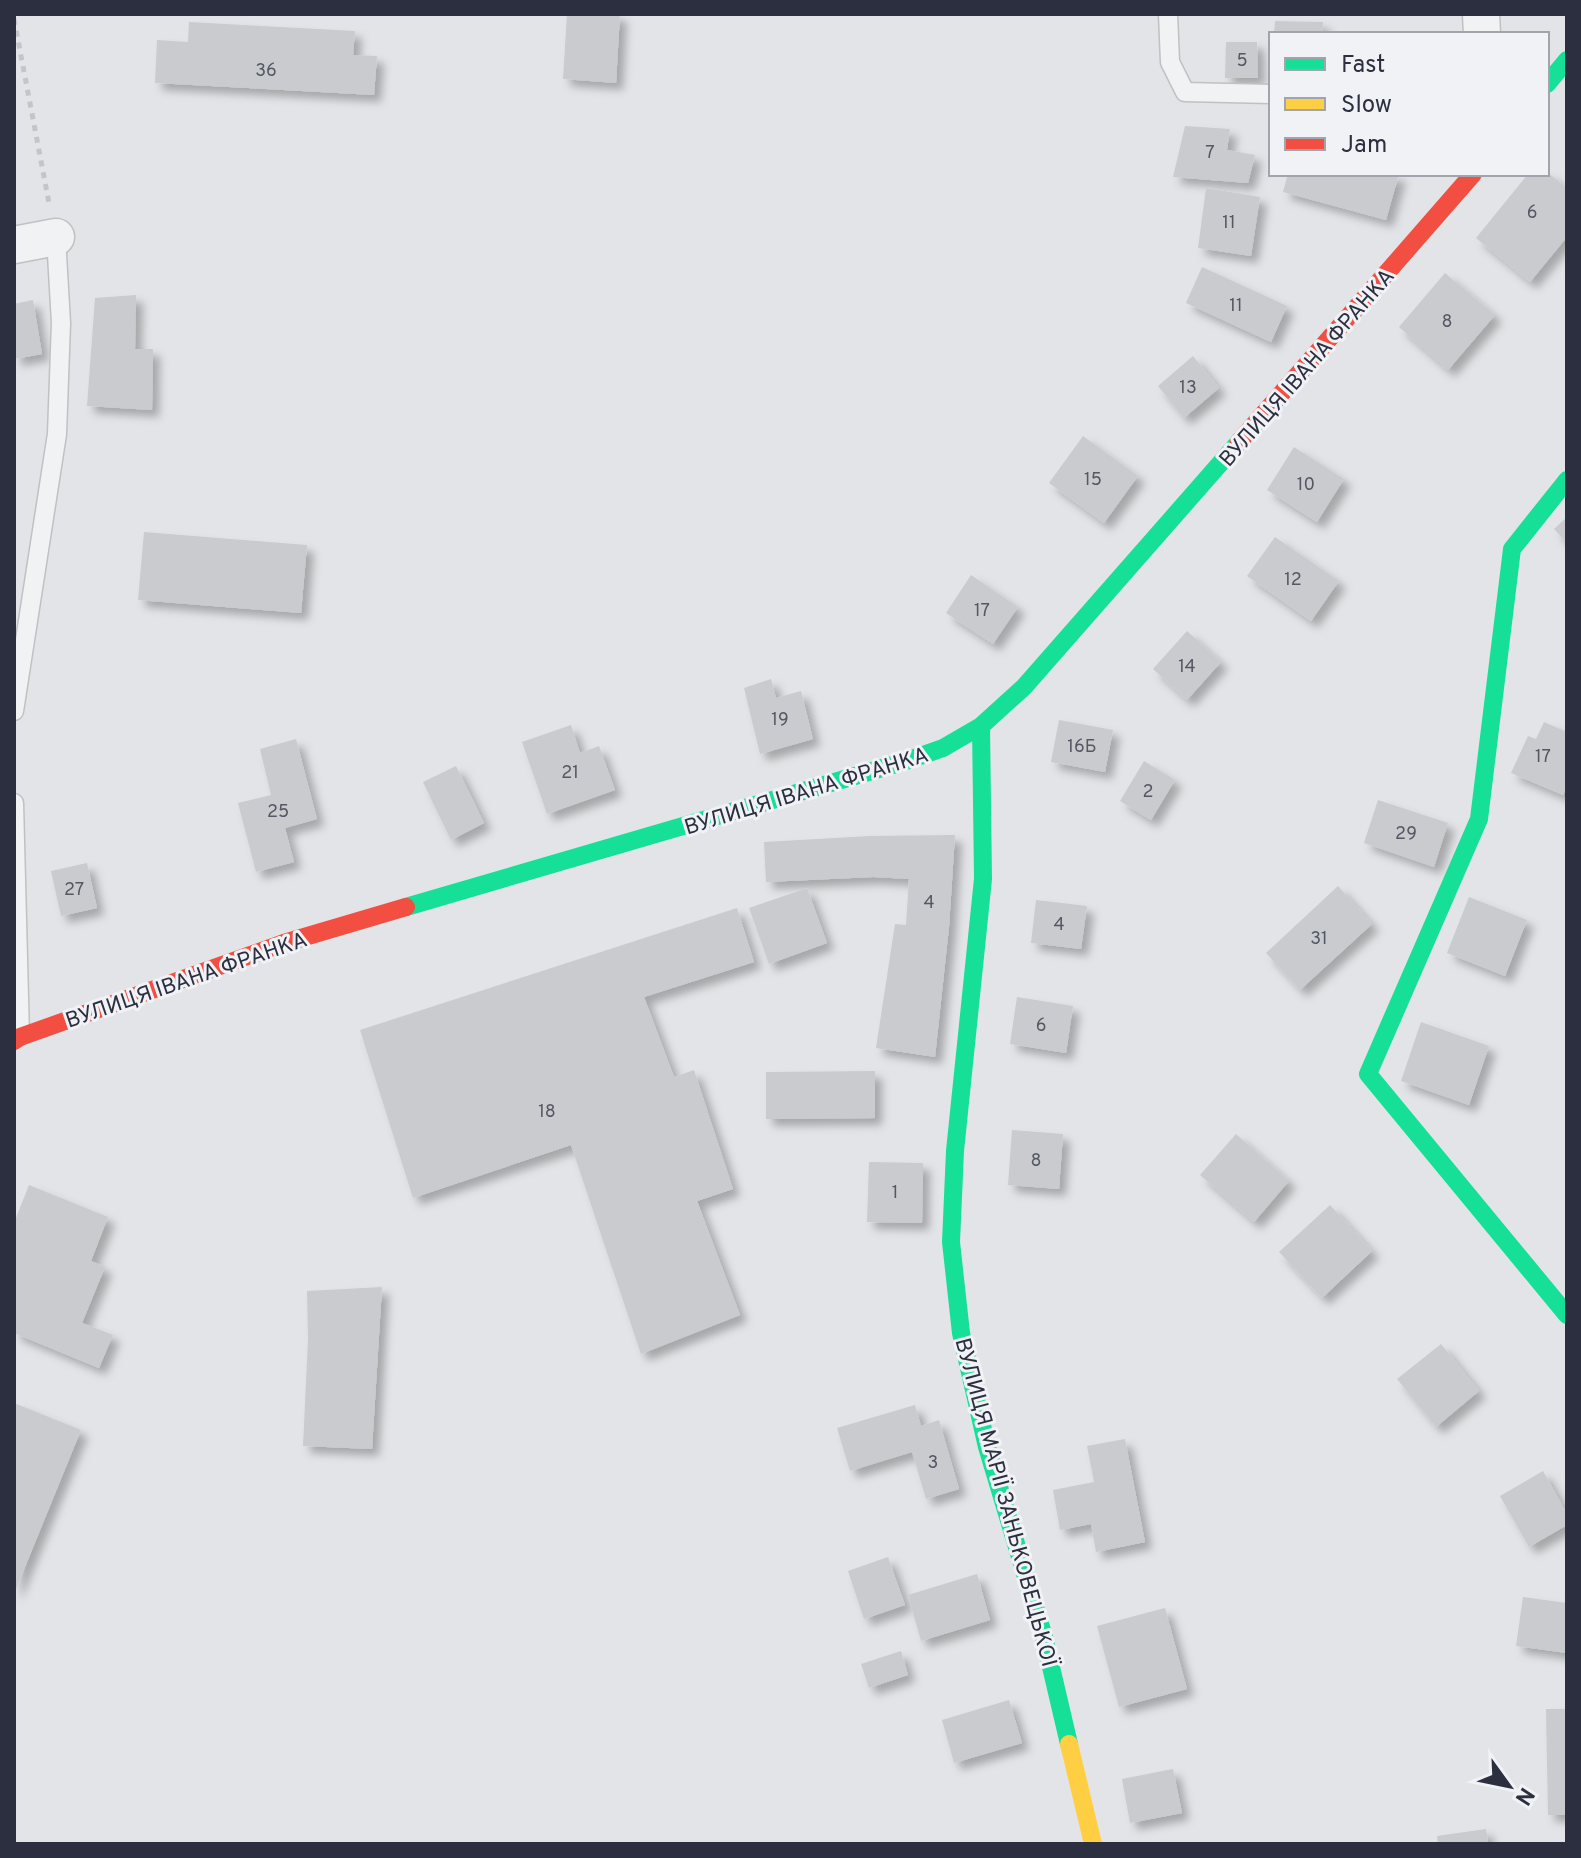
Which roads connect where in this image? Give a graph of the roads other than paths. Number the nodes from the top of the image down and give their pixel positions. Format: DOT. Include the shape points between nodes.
graph roads {
  1 [pos="1168,14"];
  2 [pos="1567,60"];
  3 [pos="1549,82"];
  4 [pos="1269,94"];
  5 [pos="1471,176"];
  6 [pos="56,237"];
  7 [pos="14,245"];
  8 [pos="1567,480"];
  9 [pos="14,711"];
  10 [pos="981,726"];
  11 [pos="14,803"];
  12 [pos="16,1037"];
  13 [pos="1567,1315"];
  14 [pos="1093,1844"];
  1 -- 4 [label="lane" via="1170,62 1185,92"];
  2 -- 3 [label="street"];
  5 -- 10 [label="street, ВУЛИЦЯ ІВАНА ФРАНКА" via="1024,687"];
  6 -- 7 [label="street"];
  6 -- 9 [label="lane" via="61,323 57,434"];
  8 -- 13 [label="street" via="1512,549 1479,819 1368,1074"];
  10 -- 12 [label="street, ВУЛИЦЯ ІВАНА ФРАНКА" via="906,761 284,943"];
  10 -- 14 [label="street, ВУЛИЦЯ МАРІЇ ЗАНЬКОВЕЦЬКОЇ" via="983,879 955,1151 951,1242 961,1333 987,1447 1044,1637"];
  11 -- 12 [label="lane"];
}
